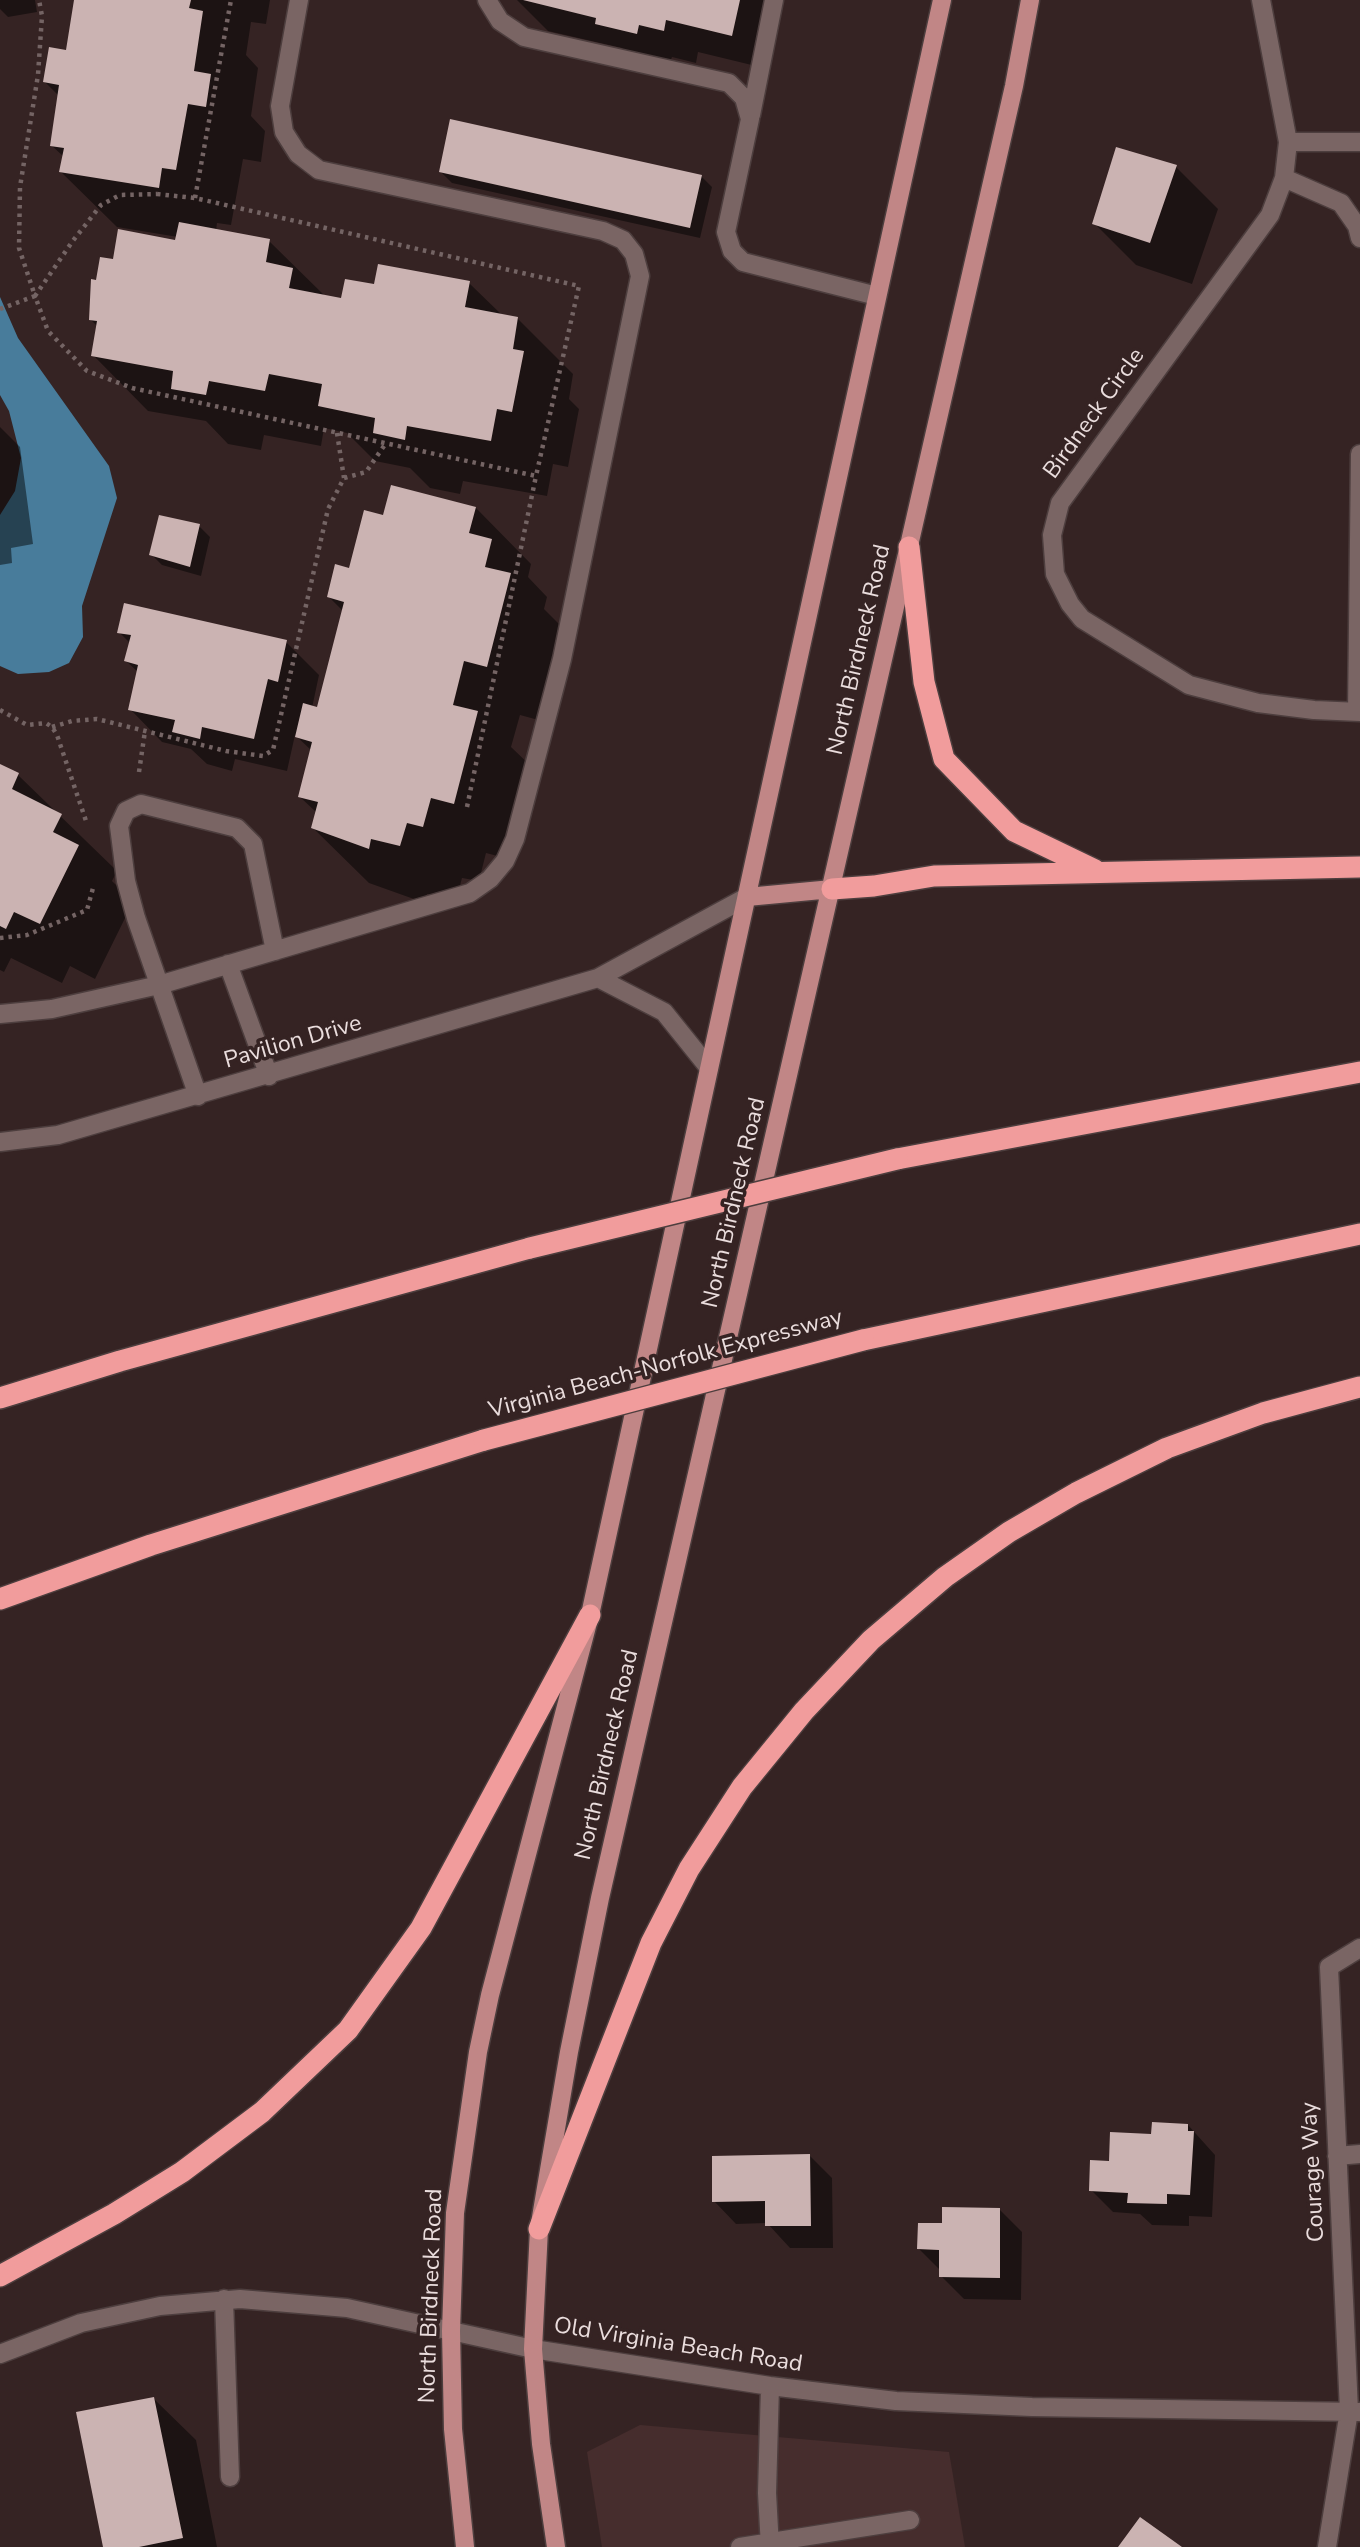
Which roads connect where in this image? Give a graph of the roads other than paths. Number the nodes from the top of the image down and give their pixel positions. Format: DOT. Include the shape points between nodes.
graph roads {
  1 [pos="299,0"];
  2 [pos="487,0"];
  3 [pos="774,0"];
  4 [pos="1030,0"];
  5 [pos="1261,0"];
  6 [pos="940,4"];
  7 [pos="750,119"];
  8 [pos="1288,142"];
  9 [pos="1360,142"];
  10 [pos="1284,178"];
  11 [pos="1360,238"];
  12 [pos="877,296"];
  13 [pos="1360,454"];
  14 [pos="909,547"];
  15 [pos="1358,712"];
  16 [pos="1360,867"];
  17 [pos="1100,873"];
  18 [pos="832,888"];
  19 [pos="747,897"];
  20 [pos="275,951"];
  21 [pos="228,964"];
  22 [pos="598,978"];
  23 [pos="159,985"];
  24 [pos="0,1014"];
  25 [pos="709,1068"];
  26 [pos="1360,1072"];
  27 [pos="269,1076"];
  28 [pos="198,1096"];
  29 [pos="0,1142"];
  30 [pos="1360,1234"];
  31 [pos="1360,1387"];
  32 [pos="0,1398"];
  33 [pos="0,1599"];
  34 [pos="590,1615"];
  35 [pos="1360,1948"];
  36 [pos="1360,2154"];
  37 [pos="1337,2156"];
  38 [pos="539,2229"];
  39 [pos="0,2276"];
  40 [pos="224,2299"];
  41 [pos="451,2332"];
  42 [pos="533,2349"];
  43 [pos="0,2354"];
  44 [pos="770,2386"];
  45 [pos="1355,2412"];
  46 [pos="230,2477"];
  47 [pos="910,2520"];
  48 [pos="770,2545"];
  49 [pos="465,2547"];
  50 [pos="556,2547"];
  51 [pos="740,2547"];
  52 [pos="1327,2547"];
  1 -- 20 [label="street" via="280,106 284,132 298,155 319,170 603,231 623,240 634,254 640,276 562,659 515,839 505,861 490,879 470,892"];
  2 -- 7 [label="street" via="500,21 524,37 729,83 744,99"];
  3 -- 7 [label="street"];
  4 -- 14 [label="main road, North Birdneck Road"];
  5 -- 8 [label="street, Birdneck Circle"];
  6 -- 12 [label="main road, North Birdneck Road"];
  7 -- 12 [label="street" via="726,232 732,251 743,262"];
  8 -- 9 [label="street"];
  8 -- 10 [label="street, Birdneck Circle"];
  10 -- 11 [label="street" via="1341,203"];
  10 -- 15 [label="street, Birdneck Circle" via="1270,215 1060,503 1052,535 1055,574 1082,619 1189,685 1258,703"];
  12 -- 19 [label="main road, North Birdneck Road"];
  13 -- 15 [label="street, Birdneck Circle"];
  14 -- 17 [label="highway" via="924,682 944,759 1014,831"];
  14 -- 18 [label="main road, North Birdneck Road"];
  16 -- 17 [label="highway"];
  17 -- 18 [label="highway" via="934,876"];
  18 -- 19 [label="main road, Pavilion Drive"];
  18 -- 38 [label="main road, North Birdneck Road" via="600,1898"];
  19 -- 22 [label="street, Pavilion Drive"];
  19 -- 25 [label="main road, North Birdneck Road"];
  20 -- 21 [label="street"];
  20 -- 23 [label="street" via="253,844 237,828 141,804 126,811 119,826 126,881"];
  21 -- 23 [label="street"];
  21 -- 27 [label="street"];
  22 -- 25 [label="street" via="664,1012"];
  22 -- 27 [label="street, Pavilion Drive"];
  23 -- 24 [label="street" via="52,1009"];
  23 -- 28 [label="street"];
  25 -- 34 [label="main road, North Birdneck Road"];
  26 -- 32 [label="highway, bridge" via="897,1158 530,1248"];
  27 -- 28 [label="street, Pavilion Drive"];
  28 -- 29 [label="street, Pavilion Drive" via="58,1135"];
  30 -- 33 [label="highway, Virginia Beach-Norfolk Expressway, bridge" via="863,1340 484,1440 151,1545"];
  31 -- 38 [label="highway" via="1263,1413 1179,1444 1076,1493 945,1577 871,1640 804,1711 742,1787 689,1869 651,1943"];
  34 -- 39 [label="highway" via="421,1928 348,2030 262,2112 182,2172"];
  34 -- 41 [label="main road, North Birdneck Road" via="478,2052 455,2213"];
  35 -- 37 [label="street, Courage Way" via="1329,1967"];
  36 -- 37 [label="street"];
  37 -- 45 [label="street, Courage Way"];
  38 -- 42 [label="main road, North Birdneck Road"];
  40 -- 41 [label="street, Old Virginia Beach Road" via="347,2308"];
  40 -- 43 [label="street, Old Virginia Beach Road" via="160,2306 81,2323"];
  40 -- 46 [label="street"];
  41 -- 42 [label="street, Old Virginia Beach Road"];
  41 -- 49 [label="main road, North Birdneck Road" via="453,2429"];
  42 -- 44 [label="street, Old Virginia Beach Road"];
  42 -- 50 [label="main road, North Birdneck Road"];
  44 -- 45 [label="street, Old Virginia Beach Road" via="895,2401"];
  44 -- 48 [label="street" via="766,2493"];
  45 -- 52 [label="street, Courage Way"];
  47 -- 48 [label="street"];
  48 -- 51 [label="street"];
}
